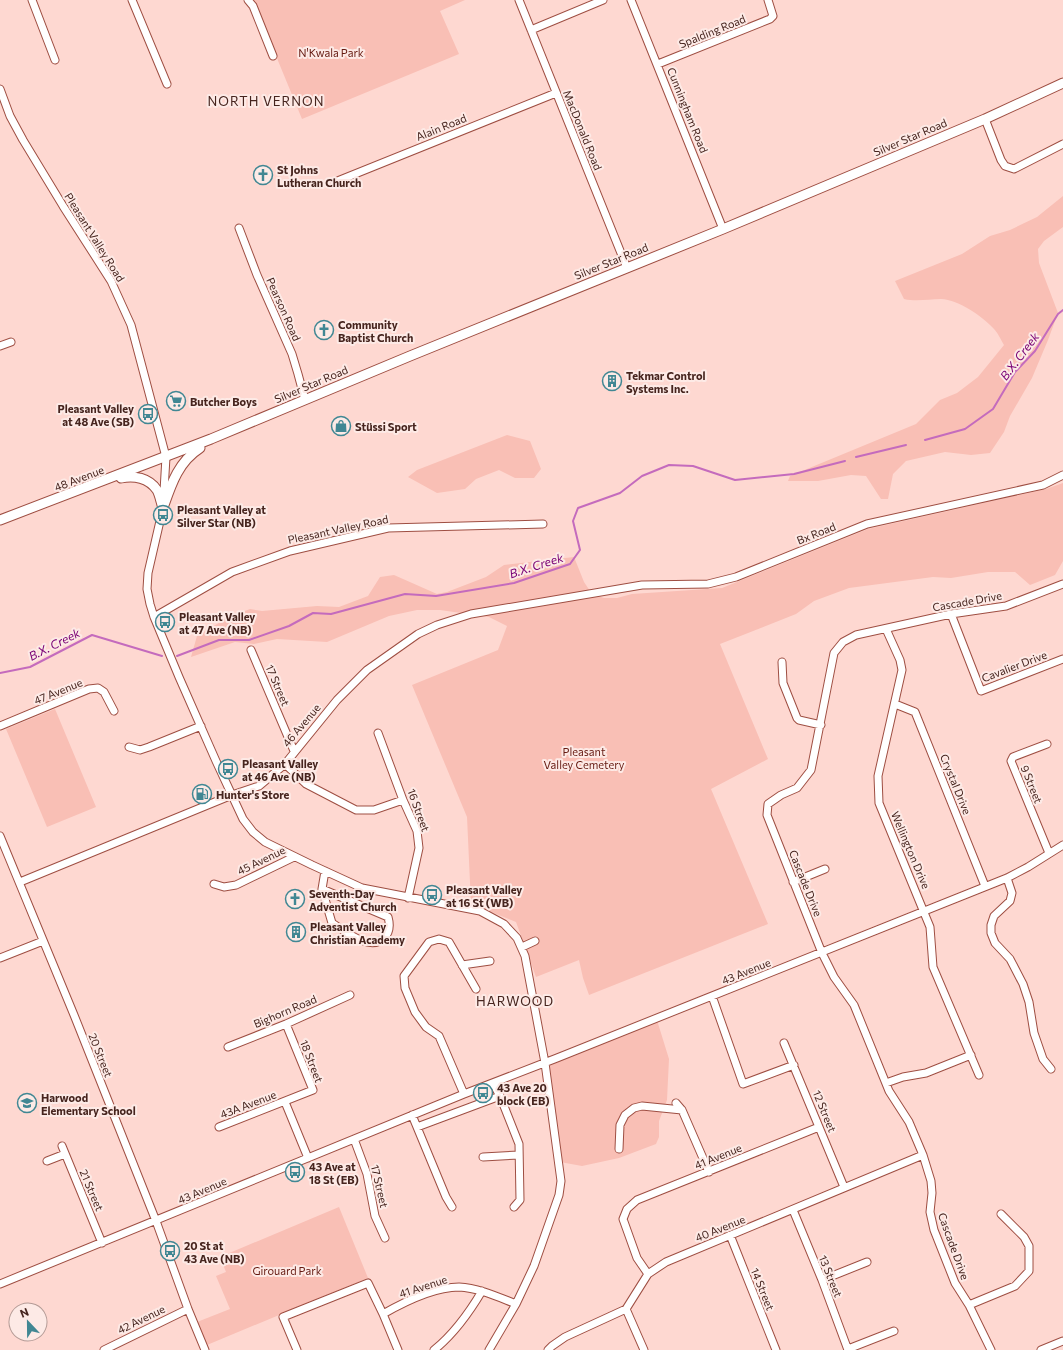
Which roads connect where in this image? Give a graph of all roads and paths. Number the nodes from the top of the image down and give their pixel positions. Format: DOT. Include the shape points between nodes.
graph roads {
  1 [pos="32,0"];
  2 [pos="132,0"];
  3 [pos="248,0"];
  4 [pos="518,0"];
  5 [pos="603,0"];
  6 [pos="631,0"];
  7 [pos="768,0"];
  8 [pos="531,30"];
  9 [pos="273,56"];
  10 [pos="55,60"];
  11 [pos="658,64"];
  12 [pos="1063,83"];
  13 [pos="167,84"];
  14 [pos="0,90"];
  15 [pos="556,93"];
  16 [pos="985,119"];
  17 [pos="1063,144"];
  18 [pos="335,182"];
  19 [pos="239,228"];
  20 [pos="724,229"];
  21 [pos="627,268"];
  22 [pos="10,342"];
  23 [pos="0,346"];
  24 [pos="305,400"];
  25 [pos="211,440"];
  26 [pos="166,457"];
  27 [pos="1063,475"];
  28 [pos="98,483"];
  29 [pos="163,508"];
  30 [pos="0,520"];
  31 [pos="543,524"];
  32 [pos="1063,584"];
  33 [pos="574,597"];
  34 [pos="951,614"];
  35 [pos="154,616"];
  36 [pos="886,629"];
  37 [pos="251,650"];
  38 [pos="1063,659"];
  39 [pos="782,662"];
  40 [pos="895,704"];
  41 [pos="114,711"];
  42 [pos="821,725"];
  43 [pos="0,726"];
  44 [pos="200,726"];
  45 [pos="378,733"];
  46 [pos="1047,744"];
  47 [pos="129,747"];
  48 [pos="294,751"];
  49 [pos="285,764"];
  50 [pos="232,795"];
  51 [pos="403,800"];
  52 [pos="0,836"];
  53 [pos="1063,845"];
  54 [pos="1048,853"];
  55 [pos="294,856"];
  56 [pos="825,869"];
  57 [pos="326,871"];
  58 [pos="1007,878"];
  59 [pos="20,882"];
  60 [pos="794,882"];
  61 [pos="214,884"];
  62 [pos="985,886"];
  63 [pos="322,889"];
  64 [pos="408,898"];
  65 [pos="924,910"];
  66 [pos="43,941"];
  67 [pos="535,941"];
  68 [pos="522,946"];
  69 [pos="822,952"];
  70 [pos="0,958"];
  71 [pos="490,961"];
  72 [pos="462,965"];
  73 [pos="476,989"];
  74 [pos="350,995"];
  75 [pos="712,996"];
  76 [pos="286,1024"];
  77 [pos="784,1043"];
  78 [pos="228,1047"];
  79 [pos="970,1055"];
  80 [pos="545,1063"];
  81 [pos="794,1065"];
  82 [pos="1051,1069"];
  83 [pos="979,1075"];
  84 [pos="492,1083"];
  85 [pos="886,1083"];
  86 [pos="464,1094"];
  87 [pos="500,1096"];
  88 [pos="285,1102"];
  89 [pos="676,1103"];
  90 [pos="682,1110"];
  91 [pos="412,1115"];
  92 [pos="417,1127"];
  93 [pos="819,1127"];
  94 [pos="219,1128"];
  95 [pos="354,1139"];
  96 [pos="62,1146"];
  97 [pos="619,1149"];
  98 [pos="65,1154"];
  99 [pos="519,1155"];
  100 [pos="923,1155"];
  101 [pos="483,1157"];
  102 [pos="308,1158"];
  103 [pos="47,1162"];
  104 [pos="709,1172"];
  105 [pos="844,1187"];
  106 [pos="452,1207"];
  107 [pos="514,1207"];
  108 [pos="793,1210"];
  109 [pos="1001,1214"];
  110 [pos="156,1221"];
  111 [pos="730,1235"];
  112 [pos="385,1238"];
  113 [pos="102,1243"];
  114 [pos="867,1262"];
  115 [pos="648,1274"];
  116 [pos="822,1280"];
  117 [pos="0,1284"];
  118 [pos="482,1291"];
  119 [pos="516,1304"];
  120 [pos="969,1305"];
  121 [pos="188,1309"];
  122 [pos="626,1309"];
  123 [pos="383,1314"];
  124 [pos="894,1330"];
  125 [pos="1063,1341"];
  126 [pos="104,1350"];
  127 [pos="205,1350"];
  128 [pos="297,1350"];
  129 [pos="398,1350"];
  130 [pos="434,1350"];
  131 [pos="489,1350"];
  132 [pos="548,1350"];
  133 [pos="644,1350"];
  134 [pos="776,1350"];
  135 [pos="848,1350"];
  136 [pos="991,1350"];
  137 [pos="1041,1350"];
  1 -- 10 [label="street"];
  2 -- 13 [label="street"];
  3 -- 9 [label="street" via="253,6"];
  4 -- 8 [label="street, MacDonald Road"];
  5 -- 8 [label="street"];
  6 -- 11 [label="street, Cunningham Road"];
  7 -- 11 [label="street, Spalding Road" via="773,16 770,19"];
  8 -- 15 [label="street, MacDonald Road"];
  11 -- 20 [label="street, Cunningham Road"];
  12 -- 16 [label="main road, Silver Star Road"];
  14 -- 26 [label="street, Pleasant Valley Road" via="23,140 111,282 131,325"];
  15 -- 18 [label="street, Alain Road"];
  15 -- 21 [label="street, MacDonald Road"];
  16 -- 17 [label="street" via="1001,160 1005,166 1014,169"];
  16 -- 20 [label="main road, Silver Star Road"];
  19 -- 24 [label="street, Pearson Road" via="292,354"];
  20 -- 21 [label="main road, Silver Star Road"];
  21 -- 24 [label="main road, Silver Star Road"];
  22 -- 23 [label="street"];
  24 -- 25 [label="main road, Silver Star Road"];
  25 -- 26 [label="main road, Silver Star Road"];
  25 -- 29 [label="main road" via="185,460"];
  26 -- 28 [label="main road, 48 Avenue"];
  26 -- 29 [label="street, Pleasant Valley Road"];
  27 -- 33 [label="street, Bx Road" via="1043,485 867,524 736,577 708,584 642,586"];
  28 -- 29 [label="main road" via="128,476 143,479 158,491"];
  28 -- 30 [label="main road, 48 Avenue"];
  29 -- 35 [label="street, Pleasant Valley Road" via="148,573 147,588"];
  31 -- 35 [label="street, Pleasant Valley Road" via="388,528 290,551 232,572"];
  32 -- 34 [label="street, Cascade Drive" via="1006,606"];
  33 -- 48 [label="street, 46 Avenue" via="471,614 418,634 367,670 336,700"];
  34 -- 36 [label="street, Cascade Drive"];
  34 -- 38 [label="street, Cavalier Drive" via="981,691"];
  35 -- 44 [label="street, Pleasant Valley Road"];
  36 -- 40 [label="street, Wellington Drive" via="902,670"];
  36 -- 42 [label="street, Cascade Drive" via="856,635 842,642 834,653"];
  37 -- 48 [label="street, 17 Street"];
  39 -- 42 [label="street" via="783,683 797,718"];
  40 -- 62 [label="street, Crystal Drive" via="915,712"];
  40 -- 65 [label="street, Wellington Drive" via="878,776 879,803"];
  41 -- 43 [label="street, 47 Avenue" via="104,692 98,688 89,689"];
  42 -- 60 [label="street, Cascade Drive" via="812,770 797,788 768,804 767,815"];
  44 -- 47 [label="street" via="140,750"];
  44 -- 50 [label="street, Pleasant Valley Road"];
  45 -- 51 [label="street, 16 Street"];
  46 -- 54 [label="street, 9 Street" via="1012,757 1011,761"];
  48 -- 49 [label="street, 46 Avenue"];
  49 -- 50 [label="street, 46 Avenue" via="259,786"];
  49 -- 51 [label="street" via="306,784 356,810 374,810"];
  50 -- 55 [label="street, Pleasant Valley Road" via="243,819 253,832 265,842"];
  50 -- 59 [label="street, 46 Avenue"];
  51 -- 64 [label="street, 16 Street" via="417,830 419,848"];
  52 -- 59 [label="street, 20 Street"];
  53 -- 54 [label="street, 43 Avenue"];
  54 -- 58 [label="street, 43 Avenue"];
  55 -- 57 [label="street, Pleasant Valley Road"];
  55 -- 61 [label="street, 45 Avenue" via="236,885 224,887"];
  56 -- 60 [label="street"];
  57 -- 63 [label="street"];
  57 -- 64 [label="street, Pleasant Valley Road" via="362,888"];
  58 -- 62 [label="street, 43 Avenue"];
  58 -- 82 [label="street" via="1012,893 1010,901 994,916 991,933 995,943 1010,959 1023,984 1030,1002 1034,1033 1040,1053"];
  59 -- 66 [label="street, 20 Street"];
  60 -- 69 [label="street, Cascade Drive"];
  62 -- 65 [label="street, 43 Avenue"];
  63 -- 63 [label="street" via="332,923 366,943 377,942 385,937 390,926 388,917"];
  64 -- 68 [label="street, Pleasant Valley Road" via="480,911 504,924"];
  65 -- 69 [label="street, 43 Avenue"];
  65 -- 79 [label="street, Wellington Drive" via="930,927 933,967"];
  66 -- 70 [label="street"];
  66 -- 110 [label="street, 20 Street"];
  67 -- 68 [label="street"];
  68 -- 80 [label="street, Pleasant Valley Road"];
  69 -- 75 [label="street, 43 Avenue"];
  69 -- 85 [label="street, Cascade Drive" via="834,977 854,1005"];
  71 -- 72 [label="street"];
  72 -- 73 [label="street"];
  72 -- 86 [label="street" via="449,942 439,939 429,942 404,976 405,988 415,1012 426,1027 439,1036"];
  74 -- 76 [label="street, Bighorn Road"];
  75 -- 80 [label="street, 43 Avenue"];
  75 -- 81 [label="street" via="743,1084"];
  76 -- 78 [label="street, Bighorn Road"];
  76 -- 88 [label="street, 18 Street" via="313,1090"];
  77 -- 81 [label="street, 12 Street"];
  79 -- 83 [label="street, Wellington Drive"];
  79 -- 85 [label="street" via="926,1073"];
  80 -- 84 [label="street, 43 Avenue"];
  80 -- 119 [label="street, Pleasant Valley Road" via="561,1181 559,1195 534,1266"];
  81 -- 93 [label="street, 12 Street"];
  84 -- 86 [label="street, 43 Avenue"];
  84 -- 87 [label="street"];
  85 -- 100 [label="street, Cascade Drive" via="909,1122"];
  86 -- 91 [label="street, 43 Avenue"];
  87 -- 92 [label="street"];
  87 -- 99 [label="street" via="519,1144"];
  88 -- 94 [label="street, 43A Avenue"];
  88 -- 102 [label="street"];
  89 -- 90 [label="street"];
  90 -- 97 [label="street" via="642,1106 634,1108 625,1115 620,1125"];
  90 -- 104 [label="street"];
  91 -- 92 [label="street"];
  91 -- 95 [label="street, 43 Avenue"];
  92 -- 106 [label="street"];
  93 -- 104 [label="street, 41 Avenue"];
  93 -- 105 [label="street, 12 Street"];
  95 -- 102 [label="street, 43 Avenue"];
  95 -- 112 [label="street, 17 Street" via="367,1174 375,1216"];
  96 -- 98 [label="street, 21 Street"];
  98 -- 103 [label="street"];
  98 -- 113 [label="street, 21 Street"];
  99 -- 101 [label="street"];
  99 -- 107 [label="street" via="520,1200"];
  100 -- 105 [label="street, 40 Avenue"];
  100 -- 120 [label="street, Cascade Drive" via="931,1181 930,1212 934,1230 955,1283"];
  102 -- 110 [label="street, 43 Avenue"];
  104 -- 115 [label="street, 41 Avenue" via="637,1200 627,1209 623,1219 637,1258"];
  105 -- 108 [label="street, 40 Avenue"];
  108 -- 111 [label="street, 40 Avenue"];
  108 -- 116 [label="street, 13 Street"];
  109 -- 120 [label="street" via="1024,1237 1029,1246 1029,1271 1015,1286"];
  110 -- 113 [label="street, 43 Avenue"];
  110 -- 121 [label="street, 20 Street"];
  111 -- 115 [label="street, 40 Avenue" via="666,1262"];
  111 -- 134 [label="street, 14 Street"];
  113 -- 117 [label="street, 43 Avenue"];
  114 -- 116 [label="street"];
  115 -- 122 [label="street, 40 Avenue"];
  116 -- 135 [label="street, 13 Street"];
  118 -- 119 [label="street, 41 Avenue"];
  118 -- 123 [label="street, 41 Avenue" via="447,1287 406,1302"];
  118 -- 130 [label="street" via="470,1311"];
  119 -- 131 [label="street, Pleasant Valley Road"];
  120 -- 136 [label="street, Cascade Drive"];
  121 -- 126 [label="street, 42 Avenue"];
  121 -- 127 [label="street, 20 Street"];
  122 -- 132 [label="street" via="565,1337"];
  122 -- 133 [label="street"];
  123 -- 128 [label="street" via="368,1283 283,1317"];
  123 -- 129 [label="street"];
  124 -- 135 [label="street"];
  125 -- 137 [label="street"];
}
